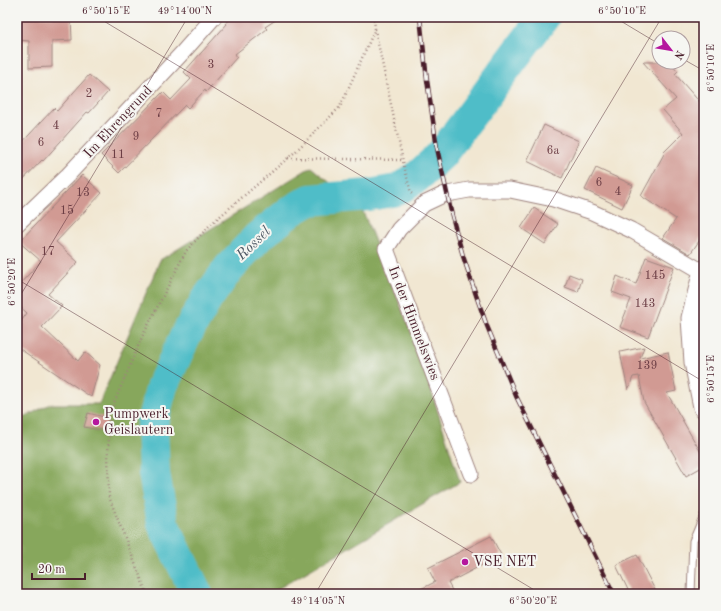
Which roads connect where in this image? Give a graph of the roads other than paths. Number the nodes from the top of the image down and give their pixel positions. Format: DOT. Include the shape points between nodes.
graph roads {
  1 [pos="214,17"];
  2 [pos="17,224"];
  3 [pos="704,272"];
  4 [pos="704,407"];
  5 [pos="471,474"];
  6 [pos="704,515"];
  7 [pos="691,594"];
  1 -- 2 [label="street, Im Ehrengrund" via="67,176"];
  3 -- 4 [label="main road" via="692,318 695,362"];
  3 -- 5 [label="street, In der Himmelswies" via="631,230 592,212 553,199 510,190 469,190 446,194 424,204 399,229 386,249"];
  6 -- 7 [label="lane" via="693,541"];
}
